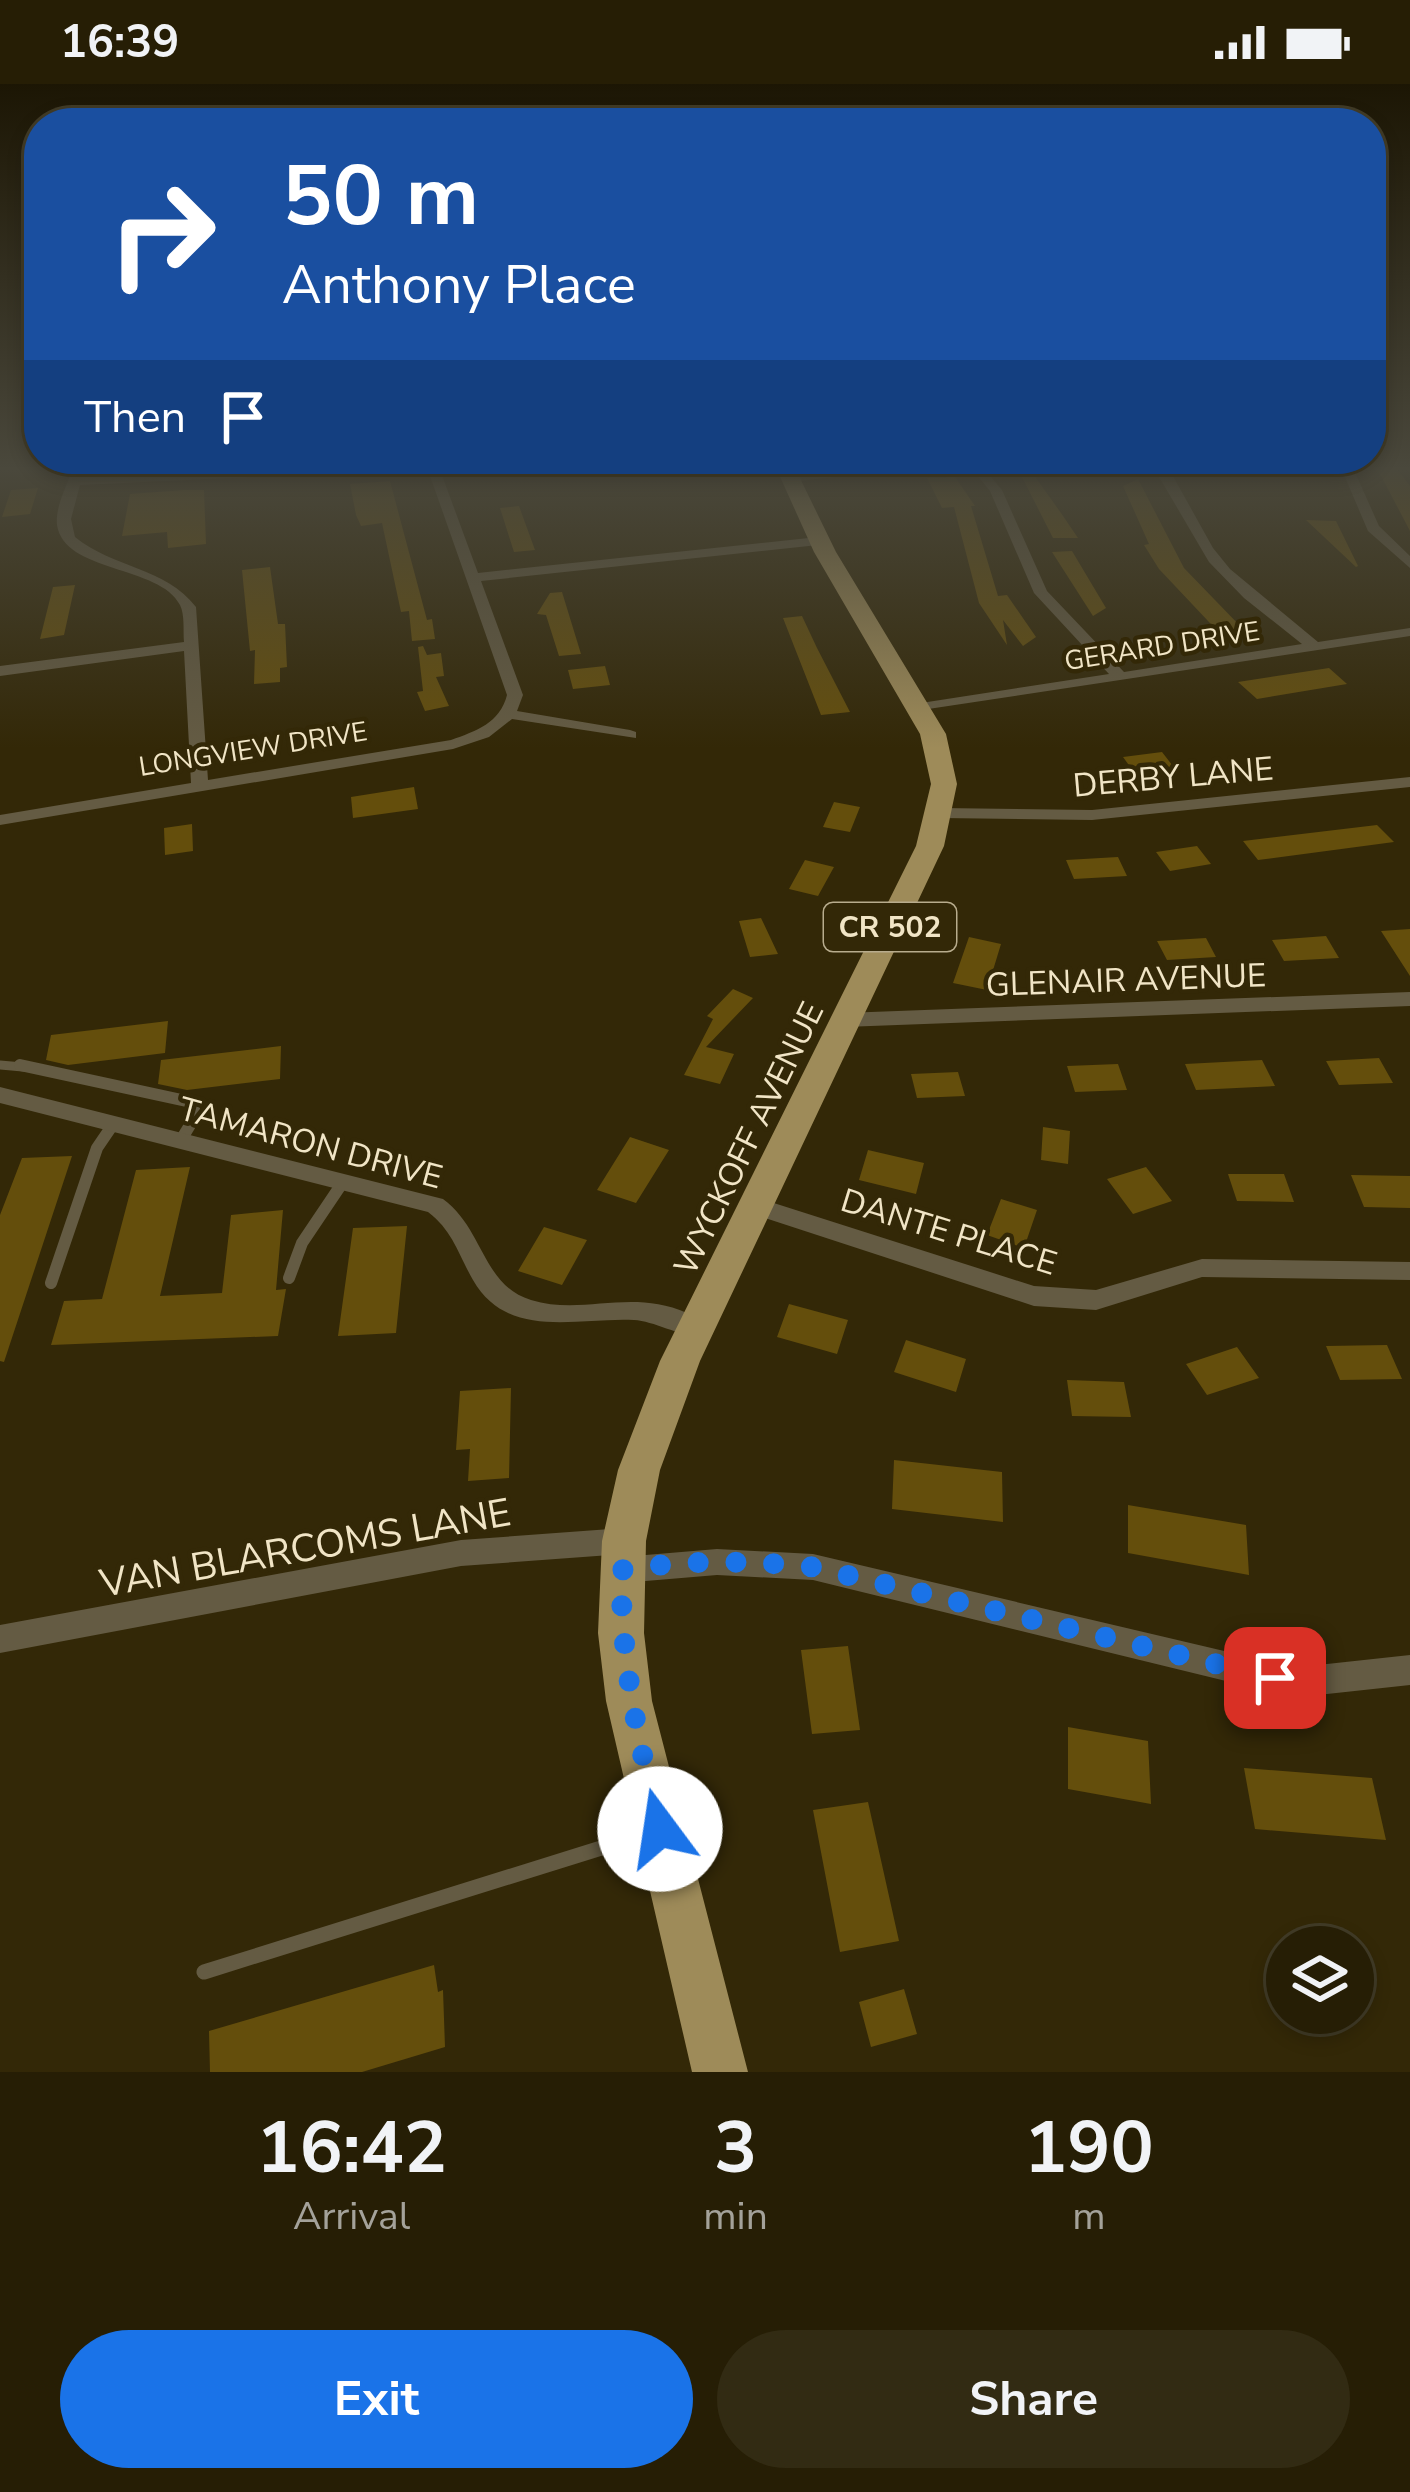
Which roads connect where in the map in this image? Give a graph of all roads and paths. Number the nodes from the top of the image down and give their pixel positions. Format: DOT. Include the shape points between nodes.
graph roads {
  1 [pos="113,563"];
  2 [pos="468,563"];
  3 [pos="615,563"];
  4 [pos="831,563"];
  5 [pos="1028,563"];
  6 [pos="1218,563"];
  7 [pos="473,578"];
  8 [pos="1410,632"];
  9 [pos="191,646"];
  10 [pos="1315,646"];
  11 [pos="0,671"];
  12 [pos="1120,677"];
  13 [pos="921,708"];
  14 [pos="508,715"];
  15 [pos="630,735"];
  16 [pos="1410,782"];
  17 [pos="200,785"];
  18 [pos="941,813"];
  19 [pos="0,820"];
  20 [pos="1410,999"];
  21 [pos="844,1020"];
  22 [pos="0,1065"];
  23 [pos="0,1095"];
  24 [pos="114,1123"];
  25 [pos="181,1141"];
  26 [pos="344,1182"];
  27 [pos="755,1206"];
  28 [pos="1410,1271"];
  29 [pos="289,1278"];
  30 [pos="51,1283"];
  31 [pos="696,1328"];
  32 [pos="622,1556"];
  33 [pos="0,1639"];
  34 [pos="1410,1670"];
  35 [pos="660,1829"];
  36 [pos="204,1972"];
  37 [pos="720,2072"];
  1 -- 9 [label="street" via="173,586 189,607"];
  2 -- 7 [label="street"];
  3 -- 7 [label="street"];
  4 -- 13 [label="main road, WYCKOFF AVENUE / CR 502"];
  5 -- 12 [label="street" via="1041,593"];
  6 -- 10 [label="street"];
  7 -- 14 [label="street" via="513,687"];
  8 -- 10 [label="street, GERARD DRIVE"];
  9 -- 11 [label="street"];
  9 -- 17 [label="street"];
  10 -- 12 [label="street, GERARD DRIVE"];
  12 -- 13 [label="street, GERARD DRIVE"];
  13 -- 18 [label="main road, WYCKOFF AVENUE / CR 502" via="941,758"];
  14 -- 15 [label="street"];
  14 -- 17 [label="street, LONGVIEW DRIVE" via="453,744"];
  16 -- 18 [label="street, DERBY LANE" via="1093,814"];
  17 -- 19 [label="street, LONGVIEW DRIVE"];
  18 -- 21 [label="main road, WYCKOFF AVENUE / CR 502"];
  20 -- 21 [label="street, GLENAIR AVENUE"];
  21 -- 27 [label="main road, WYCKOFF AVENUE / CR 502"];
  22 -- 25 [label="lane" via="191,1102 196,1114"];
  23 -- 24 [label="street, TAMARON DRIVE"];
  24 -- 25 [label="street, TAMARON DRIVE"];
  24 -- 30 [label="lane" via="97,1148"];
  25 -- 26 [label="street, TAMARON DRIVE"];
  26 -- 29 [label="lane" via="302,1243"];
  26 -- 31 [label="street, TAMARON DRIVE" via="450,1214 483,1281 519,1307 569,1315 649,1309"];
  27 -- 28 [label="street, DANTE PLACE" via="1067,1300 1111,1296 1202,1268"];
  27 -- 31 [label="main road, WYCKOFF AVENUE / CR 502"];
  31 -- 32 [label="main road, WYCKOFF AVENUE / CR 502" via="639,1470"];
  32 -- 33 [label="street, VAN BLARCOMS LANE" via="461,1553"];
  32 -- 34 [label="street, VAN BLARCOMS LANE" via="813,1567 1275,1678"];
  32 -- 35 [label="main road, CR 502" via="629,1701"];
  35 -- 36 [label="lane"];
  35 -- 37 [label="main road, CR 502"];
}
